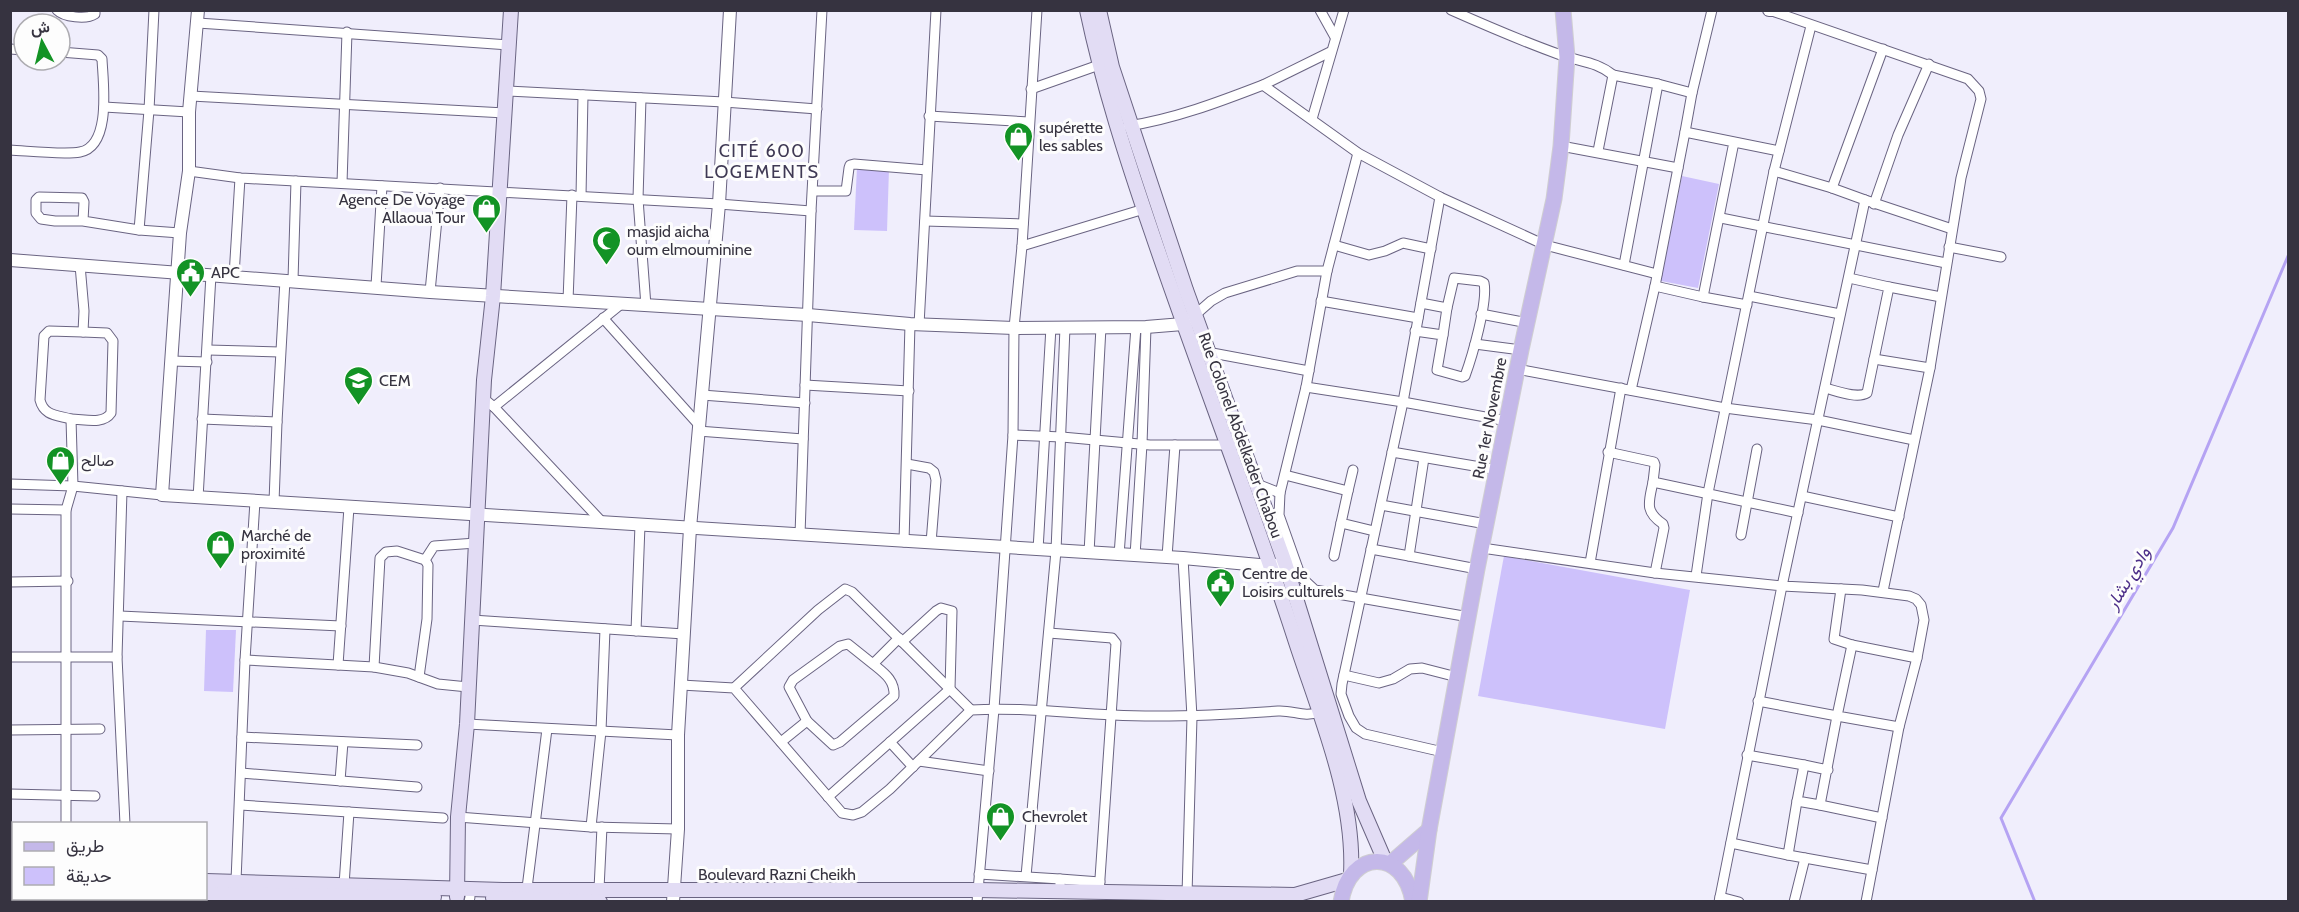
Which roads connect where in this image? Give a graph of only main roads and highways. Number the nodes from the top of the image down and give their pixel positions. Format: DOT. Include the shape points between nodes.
graph roads {
  1 [pos="511,10"];
  2 [pos="1087,10"];
  3 [pos="1099,10"];
  4 [pos="1563,10"];
  5 [pos="1277,564"];
  6 [pos="1429,830"];
  7 [pos="1388,862"];
  8 [pos="1349,877"];
  9 [pos="207,881"];
  10 [pos="207,894"];
  11 [pos="599,895"];
  12 [pos="463,896"];
  13 [pos="674,896"];
  14 [pos="977,896"];
  15 [pos="1227,898"];
  16 [pos="365,899"];
  17 [pos="569,901"];
  18 [pos="1341,902"];
  19 [pos="1413,902"];
  20 [pos="1419,902"];
  1 -- 12 [label="main road" via="489,403 477,515 467,724 458,818"];
  2 -- 5 [label="main road, Rue Colonel Abdelkader Chabou" via="1117,128 1183,324 1226,446"];
  3 -- 5 [label="main road, Rue Colonel Abdelkader Chabou" via="1112,68 1207,352 1257,484"];
  4 -- 6 [label="main road, Rue 1er Novembre" via="1567,57 1561,146 1545,245 1477,569"];
  5 -- 7 [label="main road, Rue Colonel Abdelkader Chabou" via="1359,801"];
  5 -- 8 [label="main road, Rue Colonel Abdelkader Chabou" via="1343,791 1352,850"];
  6 -- 7 [label="main road"];
  6 -- 20 [label="main road, Rue 1er Novembre"];
  7 -- 8 [label="main road" via="1363,865"];
  7 -- 19 [label="main road" via="1405,879"];
  8 -- 15 [label="main road, Boulevard Razni Cheikh" via="1295,895"];
  8 -- 18 [label="main road"];
  9 -- 12 [label="main road, Boulevard Razni Cheikh" via="344,885"];
  10 -- 16 [label="main road, Boulevard Razni Cheikh"];
  11 -- 12 [label="main road, Boulevard Razni Cheikh" via="527,888"];
  11 -- 13 [label="main road, Boulevard Razni Cheikh"];
  11 -- 17 [label="main road, Boulevard Razni Cheikh"];
  12 -- 16 [label="main road, Boulevard Razni Cheikh"];
  12 -- 17 [label="main road, Boulevard Razni Cheikh"];
  13 -- 14 [label="main road, Boulevard Razni Cheikh"];
  14 -- 15 [label="main road, Boulevard Razni Cheikh" via="1060,886"];
}
